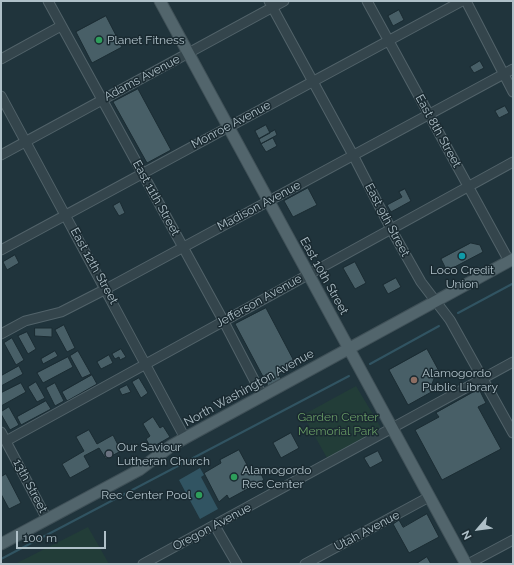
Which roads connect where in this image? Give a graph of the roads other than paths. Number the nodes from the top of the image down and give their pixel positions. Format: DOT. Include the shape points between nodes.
graph roads {
  1 [pos="48,1"];
  2 [pos="160,1"];
  3 [pos="284,1"];
  4 [pos="367,1"];
  5 [pos="462,1"];
  6 [pos="466,1"];
  7 [pos="270,4"];
  8 [pos="61,26"];
  9 [pos="389,41"];
  10 [pos="188,53"];
  11 [pos="1,59"];
  12 [pos="513,69"];
  13 [pos="504,75"];
  14 [pos="312,82"];
  15 [pos="513,92"];
  16 [pos="1,96"];
  17 [pos="102,99"];
  18 [pos="429,114"];
  19 [pos="228,127"];
  20 [pos="26,142"];
  21 [pos="1,155"];
  22 [pos="353,155"];
  23 [pos="513,162"];
  24 [pos="142,173"];
  25 [pos="470,187"];
  26 [pos="268,201"];
  27 [pos="66,215"];
  28 [pos="391,229"];
  29 [pos="182,247"];
  30 [pos="1,250"];
  31 [pos="511,260"];
  32 [pos="308,274"];
  33 [pos="106,289"];
  34 [pos="437,301"];
  35 [pos="223,320"];
  36 [pos="1,334"];
  37 [pos="348,348"];
  38 [pos="513,362"];
  39 [pos="146,364"];
  40 [pos="483,378"];
  41 [pos="262,395"];
  42 [pos="392,428"];
  43 [pos="1,432"];
  44 [pos="513,433"];
  45 [pos="185,438"];
  46 [pos="6,441"];
  47 [pos="430,498"];
  48 [pos="47,519"];
  49 [pos="215,526"];
  50 [pos="513,540"];
  51 [pos="1,544"];
  52 [pos="143,564"];
  53 [pos="236,564"];
  54 [pos="305,564"];
  55 [pos="467,564"];
  1 -- 8 [label="street, East 11th Street"];
  2 -- 10 [label="main road, East 10th Street"];
  3 -- 7 [label="street, Adams Avenue"];
  4 -- 9 [label="street, East 8th Street"];
  5 -- 9 [label="street, Monroe Avenue"];
  6 -- 13 [label="street"];
  7 -- 10 [label="street, Adams Avenue"];
  7 -- 14 [label="street, East 9th Street"];
  8 -- 11 [label="street"];
  8 -- 17 [label="street, East 11th Street"];
  9 -- 14 [label="street, Monroe Avenue"];
  9 -- 18 [label="street, East 8th Street"];
  10 -- 17 [label="street, Adams Avenue"];
  10 -- 19 [label="main road, East 10th Street"];
  12 -- 13 [label="street, Madison Avenue"];
  13 -- 15 [label="street"];
  13 -- 18 [label="street, Madison Avenue"];
  14 -- 19 [label="street, Monroe Avenue"];
  14 -- 22 [label="street, East 9th Street"];
  16 -- 20 [label="street, East 12th Street"];
  17 -- 20 [label="street, Adams Avenue"];
  17 -- 24 [label="street, East 11th Street"];
  18 -- 22 [label="street, Madison Avenue"];
  18 -- 25 [label="street, East 8th Street"];
  19 -- 24 [label="street, Monroe Avenue"];
  19 -- 26 [label="main road, East 10th Street"];
  20 -- 21 [label="street, Adams Avenue"];
  20 -- 27 [label="street, East 12th Street"];
  22 -- 26 [label="street, Madison Avenue"];
  22 -- 28 [label="street, East 9th Street"];
  23 -- 25 [label="street, Jefferson Avenue"];
  24 -- 27 [label="street, Monroe Avenue"];
  24 -- 29 [label="street, East 11th Street"];
  25 -- 28 [label="street, Jefferson Avenue"];
  25 -- 31 [label="street, East 8th Street"];
  26 -- 29 [label="street, Madison Avenue"];
  26 -- 32 [label="main road, East 10th Street"];
  27 -- 30 [label="street, Monroe Avenue"];
  27 -- 33 [label="street, East 12th Street"];
  28 -- 32 [label="street, Jefferson Avenue"];
  28 -- 34 [label="street, East 9th Street" via="421,282"];
  29 -- 33 [label="street, Madison Avenue"];
  29 -- 35 [label="street, East 11th Street"];
  31 -- 34 [label="main road, North Washington Avenue"];
  32 -- 35 [label="street, Jefferson Avenue"];
  32 -- 37 [label="main road, East 10th Street"];
  33 -- 36 [label="street, Madison Avenue" via="61,312 25,321"];
  33 -- 39 [label="street, East 12th Street"];
  34 -- 37 [label="main road, North Washington Avenue"];
  34 -- 40 [label="street, East 9th Street"];
  35 -- 39 [label="street, Jefferson Avenue"];
  35 -- 41 [label="street, East 11th Street"];
  37 -- 41 [label="main road, North Washington Avenue"];
  37 -- 42 [label="main road, East 10th Street"];
  38 -- 40 [label="street, Oregon Avenue"];
  39 -- 45 [label="street, East 12th Street"];
  39 -- 46 [label="street, Jefferson Avenue"];
  40 -- 42 [label="street, Oregon Avenue"];
  40 -- 44 [label="street, East 9th Street"];
  41 -- 45 [label="main road, North Washington Avenue"];
  42 -- 47 [label="main road, East 10th Street"];
  42 -- 49 [label="street, Oregon Avenue"];
  43 -- 46 [label="street, 13th Street"];
  45 -- 48 [label="main road, North Washington Avenue" via="139,470"];
  46 -- 48 [label="street, 13th Street"];
  47 -- 54 [label="street, Utah Avenue"];
  47 -- 55 [label="main road, East 10th Street"];
  48 -- 51 [label="main road, North Washington Avenue"];
  49 -- 52 [label="street, Oregon Avenue"];
  49 -- 53 [label="street"];
  50 -- 55 [label="street"];
}
